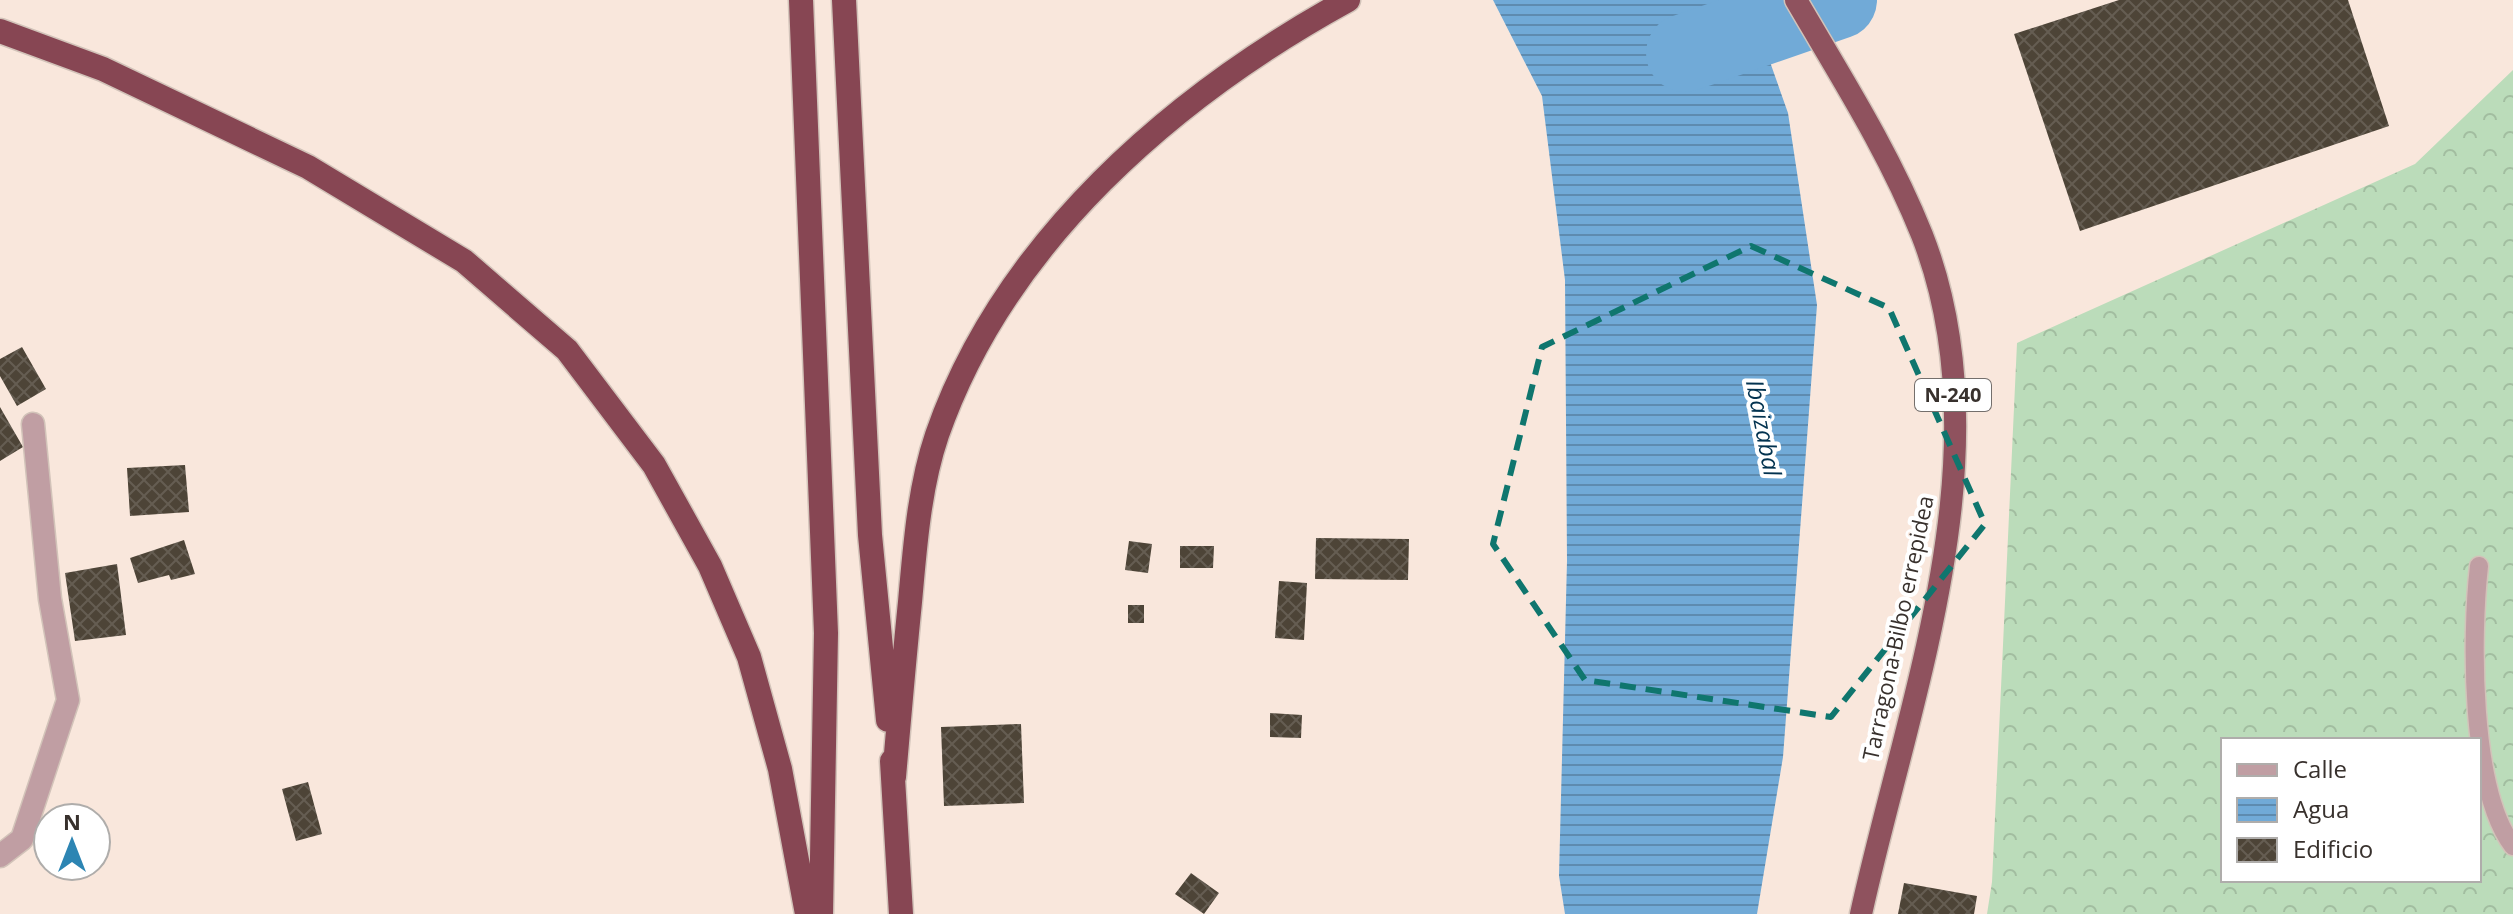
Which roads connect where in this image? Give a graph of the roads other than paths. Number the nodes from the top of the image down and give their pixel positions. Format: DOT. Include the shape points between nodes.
graph roads {
  1 [pos="801,0"];
  2 [pos="844,0"];
  3 [pos="1348,0"];
  4 [pos="1796,0"];
  5 [pos="0,31"];
  6 [pos="33,424"];
  7 [pos="2479,566"];
  8 [pos="2480,738"];
  9 [pos="2481,761"];
  10 [pos="894,777"];
  11 [pos="2513,846"];
  12 [pos="0,856"];
  13 [pos="807,914"];
  14 [pos="821,914"];
  15 [pos="901,914"];
  16 [pos="1861,914"];
  1 -- 14 [label="highway" via="826,633"];
  2 -- 10 [label="highway" via="870,535"];
  3 -- 10 [label="highway" via="1220,79 1151,135 1054,236 991,322 965,367 927,473"];
  4 -- 16 [label="highway, Tarragona-Bilbo errepidea / N-240" via="1888,158 1923,238 1951,362 1955,475 1946,544"];
  5 -- 13 [label="highway" via="103,69 308,167 464,261 567,350 654,465 716,579 749,657 780,769"];
  6 -- 12 [label="street" via="50,599 68,700 22,839"];
  7 -- 8 [label="lane" via="2475,608"];
  9 -- 11 [label="lane" via="2502,831"];
  10 -- 15 [label="highway"];
}
